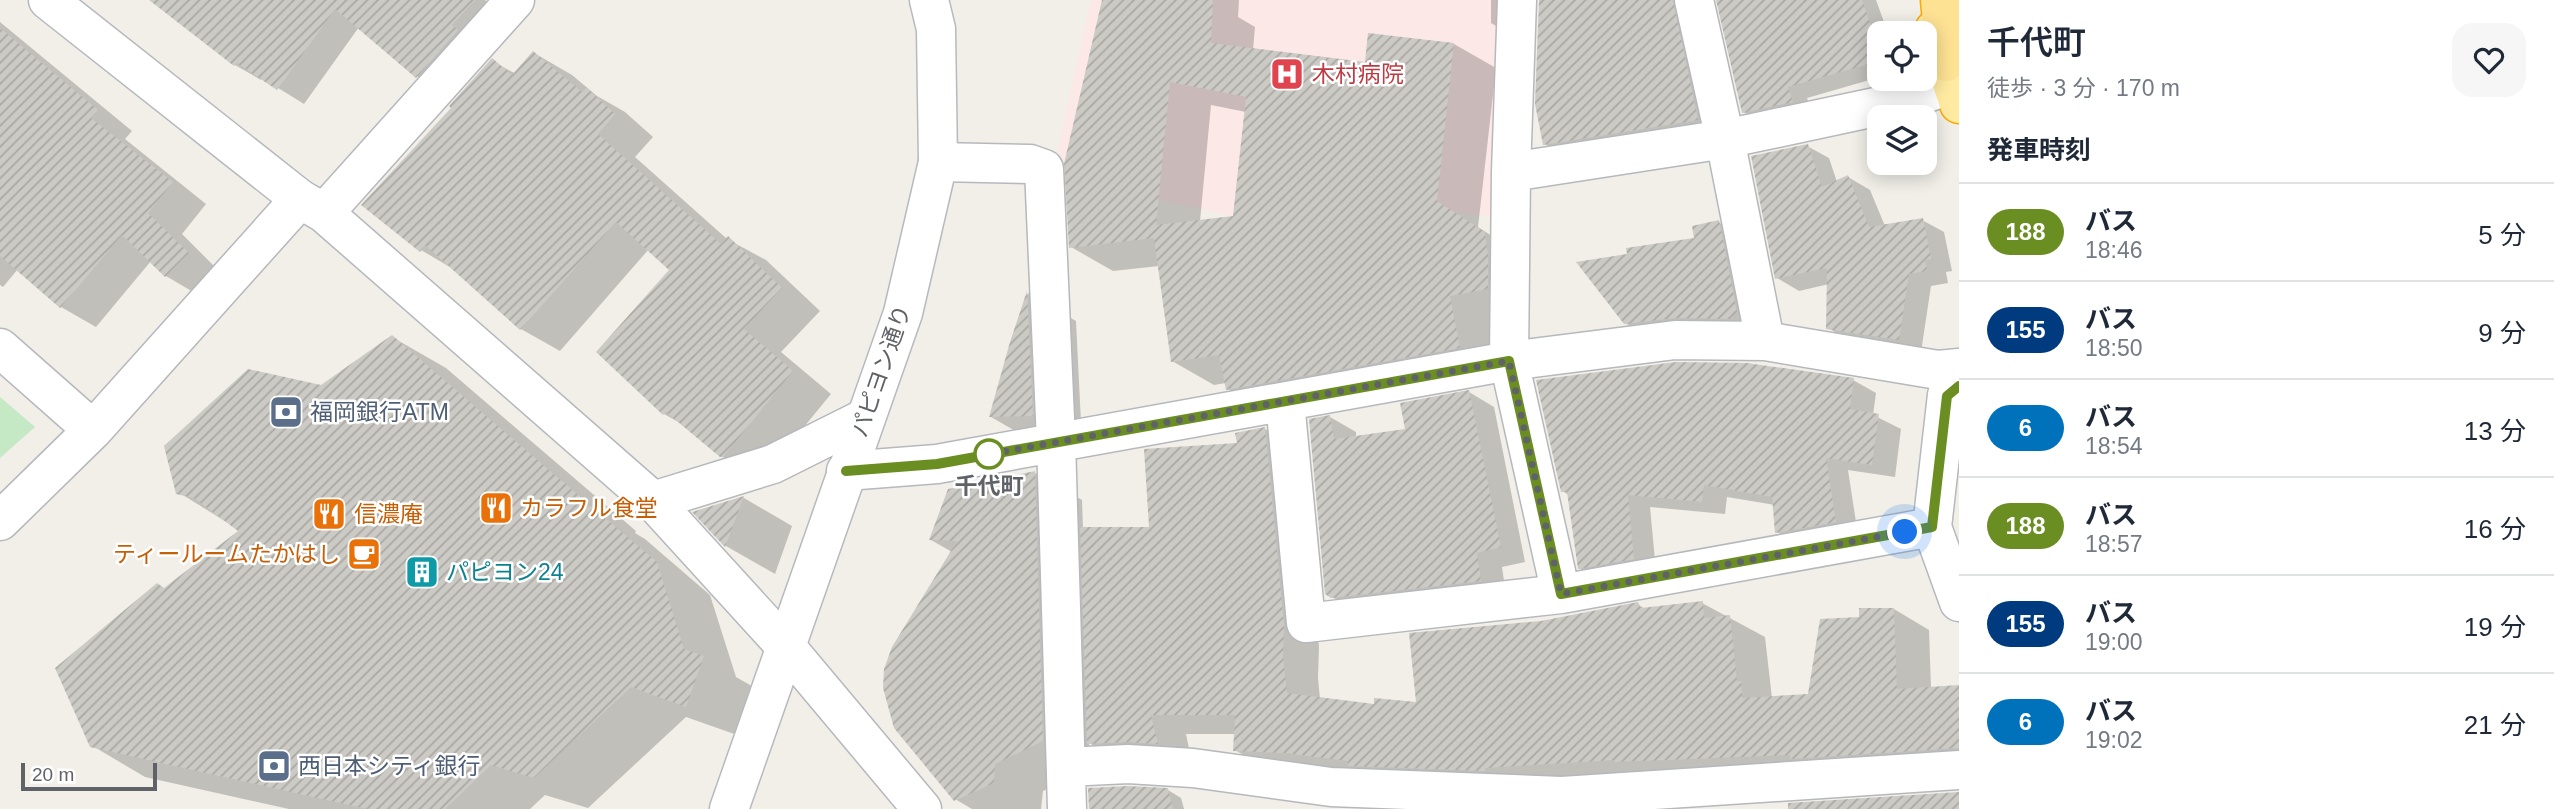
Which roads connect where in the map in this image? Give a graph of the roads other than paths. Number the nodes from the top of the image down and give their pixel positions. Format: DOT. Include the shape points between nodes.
graph roads {
  1 [pos="48,0"];
  2 [pos="515,0"];
  3 [pos="929,0"];
  4 [pos="1517,0"];
  5 [pos="1694,0"];
  6 [pos="1922,0"];
  7 [pos="1940,0"];
  8 [pos="1952,84"];
  9 [pos="1725,139"];
  10 [pos="938,162"];
  11 [pos="1511,172"];
  12 [pos="312,206"];
  13 [pos="1765,341"];
  14 [pos="0,348"];
  15 [pos="1509,361"];
  16 [pos="1959,368"];
  17 [pos="1959,386"];
  18 [pos="1285,402"];
  19 [pos="865,418"];
  20 [pos="93,430"];
  21 [pos="1056,441"];
  22 [pos="846,471"];
  23 [pos="653,501"];
  24 [pos="0,522"];
  25 [pos="1932,527"];
  26 [pos="1561,594"];
  27 [pos="1959,602"];
  28 [pos="787,648"];
  29 [pos="1066,767"];
  30 [pos="1959,770"];
  31 [pos="729,809"];
  32 [pos="922,809"];
  33 [pos="1068,809"];
  1 -- 12 [label="street"];
  2 -- 12 [label="street"];
  3 -- 10 [label="street, パピヨン通り" via="936,29"];
  4 -- 11 [label="street"];
  5 -- 9 [label="street"];
  6 -- 8 [label="highway"];
  7 -- 8 [label="highway"];
  8 -- 9 [label="street" via="1908,100"];
  9 -- 11 [label="street"];
  9 -- 13 [label="street"];
  10 -- 19 [label="street, パピヨン通り" via="903,313"];
  10 -- 21 [label="street" via="1030,164 1044,169"];
  11 -- 15 [label="street"];
  12 -- 20 [label="street"];
  12 -- 23 [label="street"];
  13 -- 15 [label="street" via="1675,340"];
  13 -- 16 [label="street" via="1938,370"];
  14 -- 20 [label="street"];
  15 -- 18 [label="street"];
  15 -- 26 [label="street"];
  17 -- 25 [label="street" via="1947,396"];
  18 -- 21 [label="street"];
  18 -- 26 [label="street" via="1306,624"];
  19 -- 22 [label="street, パピヨン通り"];
  19 -- 23 [label="street" via="774,464"];
  20 -- 24 [label="street"];
  21 -- 22 [label="street" via="937,464"];
  21 -- 29 [label="street"];
  22 -- 28 [label="street, パピヨン通り"];
  23 -- 28 [label="street"];
  25 -- 26 [label="street"];
  25 -- 27 [label="street"];
  28 -- 31 [label="street, パピヨン通り"];
  28 -- 32 [label="street"];
  29 -- 30 [label="street" via="1128,764 1331,787 1562,796"];
  29 -- 33 [label="street"];
}
